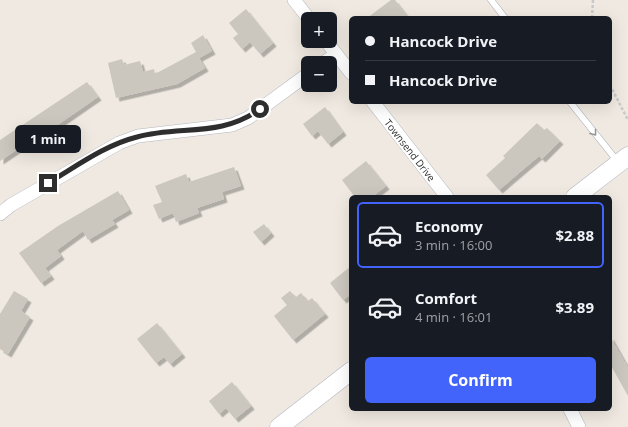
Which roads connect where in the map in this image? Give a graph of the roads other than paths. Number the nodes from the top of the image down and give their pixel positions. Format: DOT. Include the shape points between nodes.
graph roads {
  1 [pos="294,0"];
  2 [pos="491,0"];
  3 [pos="303,12"];
  4 [pos="503,16"];
  5 [pos="331,48"];
  6 [pos="336,54"];
  7 [pos="333,56"];
  8 [pos="349,70"];
  9 [pos="301,79"];
  10 [pos="375,104"];
  11 [pos="572,104"];
  12 [pos="624,159"];
  13 [pos="445,195"];
  14 [pos="578,195"];
  15 [pos="0,214"];
  16 [pos="349,373"];
  17 [pos="571,411"];
  18 [pos="279,427"];
  19 [pos="579,427"];
  1 -- 3 [label="street"];
  2 -- 4 [label="lane"];
  5 -- 6 [label="street"];
  6 -- 7 [label="street"];
  6 -- 8 [label="street"];
  9 -- 15 [label="street" via="248,118 232,125 138,136 110,146"];
  10 -- 13 [label="street, Townsend Drive"];
  11 -- 12 [label="lane, one-way"];
  12 -- 14 [label="main road"];
  16 -- 18 [label="main road"];
  17 -- 19 [label="street"];
}
